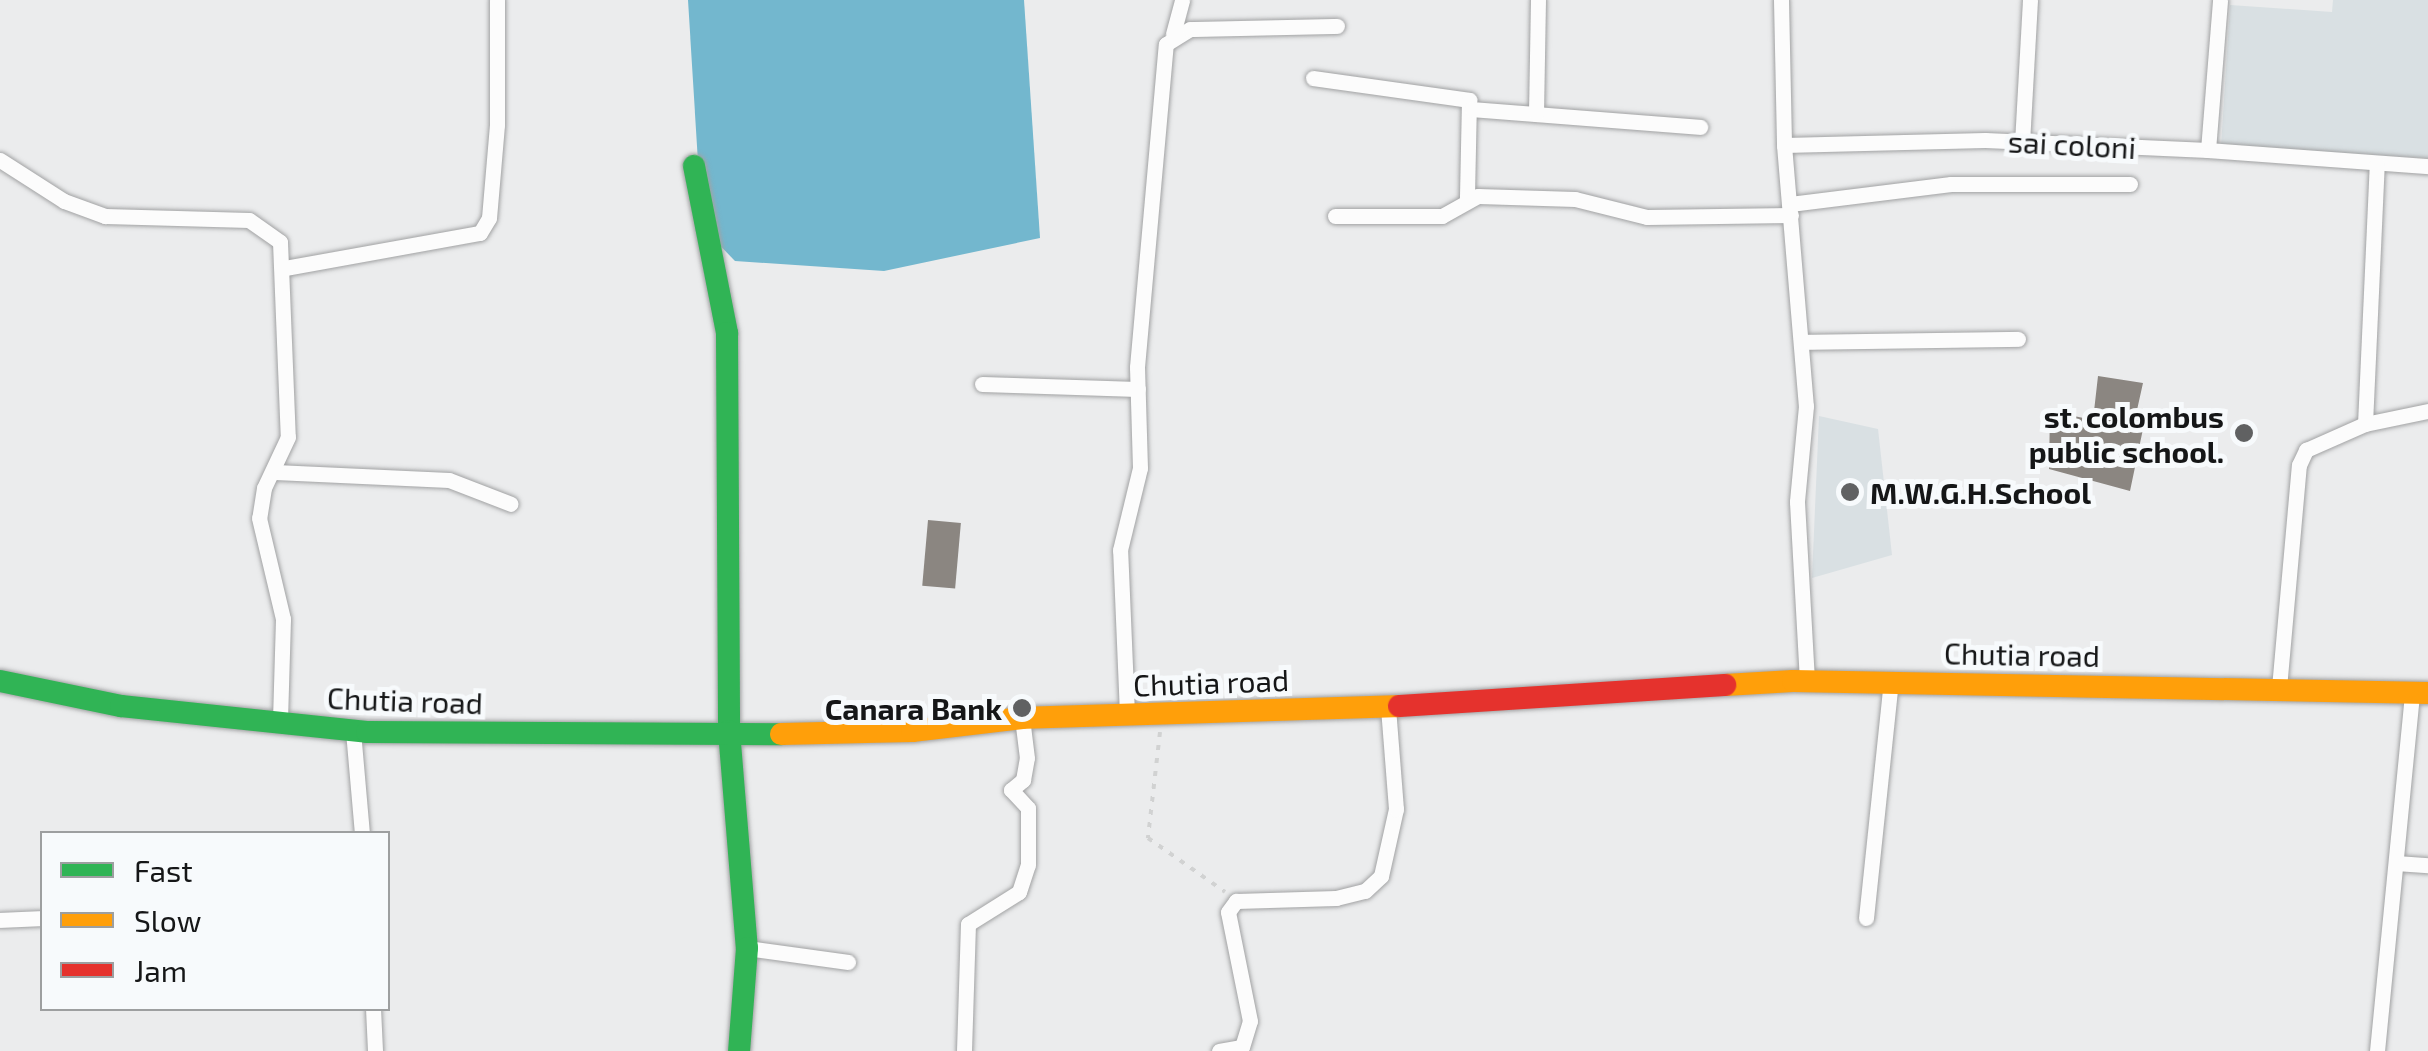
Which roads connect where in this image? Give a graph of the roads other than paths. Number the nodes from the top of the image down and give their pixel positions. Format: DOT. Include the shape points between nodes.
graph roads {
  1 [pos="497,0"];
  2 [pos="1182,0"];
  3 [pos="1538,0"];
  4 [pos="1781,0"];
  5 [pos="2030,0"];
  6 [pos="2220,0"];
  7 [pos="1337,26"];
  8 [pos="1173,34"];
  9 [pos="1313,78"];
  10 [pos="1472,109"];
  11 [pos="1536,114"];
  12 [pos="1700,127"];
  13 [pos="2022,142"];
  14 [pos="1784,145"];
  15 [pos="2208,150"];
  16 [pos="0,160"];
  17 [pos="2377,164"];
  18 [pos="694,166"];
  19 [pos="2428,166"];
  20 [pos="2130,184"];
  21 [pos="1467,199"];
  22 [pos="1790,210"];
  23 [pos="1335,216"];
  24 [pos="285,268"];
  25 [pos="2018,339"];
  26 [pos="1800,342"];
  27 [pos="982,384"];
  28 [pos="1138,389"];
  29 [pos="2428,411"];
  30 [pos="2365,424"];
  31 [pos="275,472"];
  32 [pos="510,504"];
  33 [pos="0,681"];
  34 [pos="1807,681"];
  35 [pos="1891,682"];
  36 [pos="2278,688"];
  37 [pos="2420,692"];
  38 [pos="1388,707"];
  39 [pos="1127,714"];
  40 [pos="1022,718"];
  41 [pos="280,723"];
  42 [pos="353,730"];
  43 [pos="729,730"];
  44 [pos="362,831"];
  45 [pos="2396,863"];
  46 [pos="2428,865"];
  47 [pos="40,918"];
  48 [pos="1866,918"];
  49 [pos="0,920"];
  50 [pos="747,948"];
  51 [pos="848,962"];
  52 [pos="373,1011"];
  53 [pos="375,1051"];
  54 [pos="739,1051"];
  55 [pos="964,1051"];
  56 [pos="1219,1051"];
  57 [pos="2377,1051"];
  1 -- 24 [label="street" via="496,144 489,218 480,233"];
  2 -- 8 [label="street"];
  3 -- 11 [label="street"];
  4 -- 14 [label="street"];
  5 -- 13 [label="street"];
  6 -- 15 [label="street"];
  7 -- 8 [label="street"];
  8 -- 28 [label="street" via="1162,62"];
  9 -- 10 [label="street" via="1458,93"];
  10 -- 11 [label="street"];
  10 -- 21 [label="street"];
  11 -- 12 [label="street"];
  13 -- 14 [label="street, sai coloni"];
  13 -- 15 [label="street, sai coloni"];
  14 -- 22 [label="street"];
  15 -- 17 [label="street, sai coloni"];
  16 -- 24 [label="street" via="64,201 105,216 262,223 280,242"];
  17 -- 19 [label="street, sai coloni"];
  17 -- 30 [label="street"];
  18 -- 43 [label="street" via="727,333"];
  20 -- 22 [label="street" via="1951,184"];
  21 -- 22 [label="street" via="1575,198 1647,218"];
  21 -- 23 [label="street" via="1442,216"];
  22 -- 26 [label="street"];
  24 -- 31 [label="street" via="288,437"];
  25 -- 26 [label="street"];
  26 -- 34 [label="street" via="1806,406 1797,502"];
  27 -- 28 [label="street"];
  28 -- 39 [label="street" via="1140,468 1120,550"];
  29 -- 30 [label="street"];
  30 -- 36 [label="street" via="2326,438 2298,464"];
  31 -- 32 [label="street" via="449,480"];
  31 -- 41 [label="street" via="264,488 259,518 283,619"];
  33 -- 41 [label="street, Chutia road" via="122,706"];
  34 -- 35 [label="street, Chutia road"];
  34 -- 38 [label="street, Chutia road"];
  35 -- 36 [label="street, Chutia road"];
  35 -- 48 [label="street"];
  36 -- 37 [label="street, Chutia road"];
  37 -- 45 [label="street"];
  38 -- 39 [label="street, Chutia road"];
  38 -- 56 [label="street" via="1396,809 1381,876 1365,891 1336,898 1236,901 1228,912 1250,1021 1242,1047"];
  39 -- 40 [label="street, Chutia road"];
  40 -- 43 [label="street, Chutia road" via="912,731"];
  40 -- 55 [label="street" via="1027,758 1023,780 1011,790 1028,808 1028,865 1019,892 968,924"];
  41 -- 42 [label="street, Chutia road"];
  42 -- 43 [label="street, Chutia road" via="630,737"];
  42 -- 44 [label="street"];
  43 -- 50 [label="street"];
  45 -- 46 [label="street"];
  45 -- 57 [label="street"];
  47 -- 49 [label="street"];
  50 -- 51 [label="street"];
  50 -- 54 [label="street"];
  52 -- 53 [label="street"];
}
